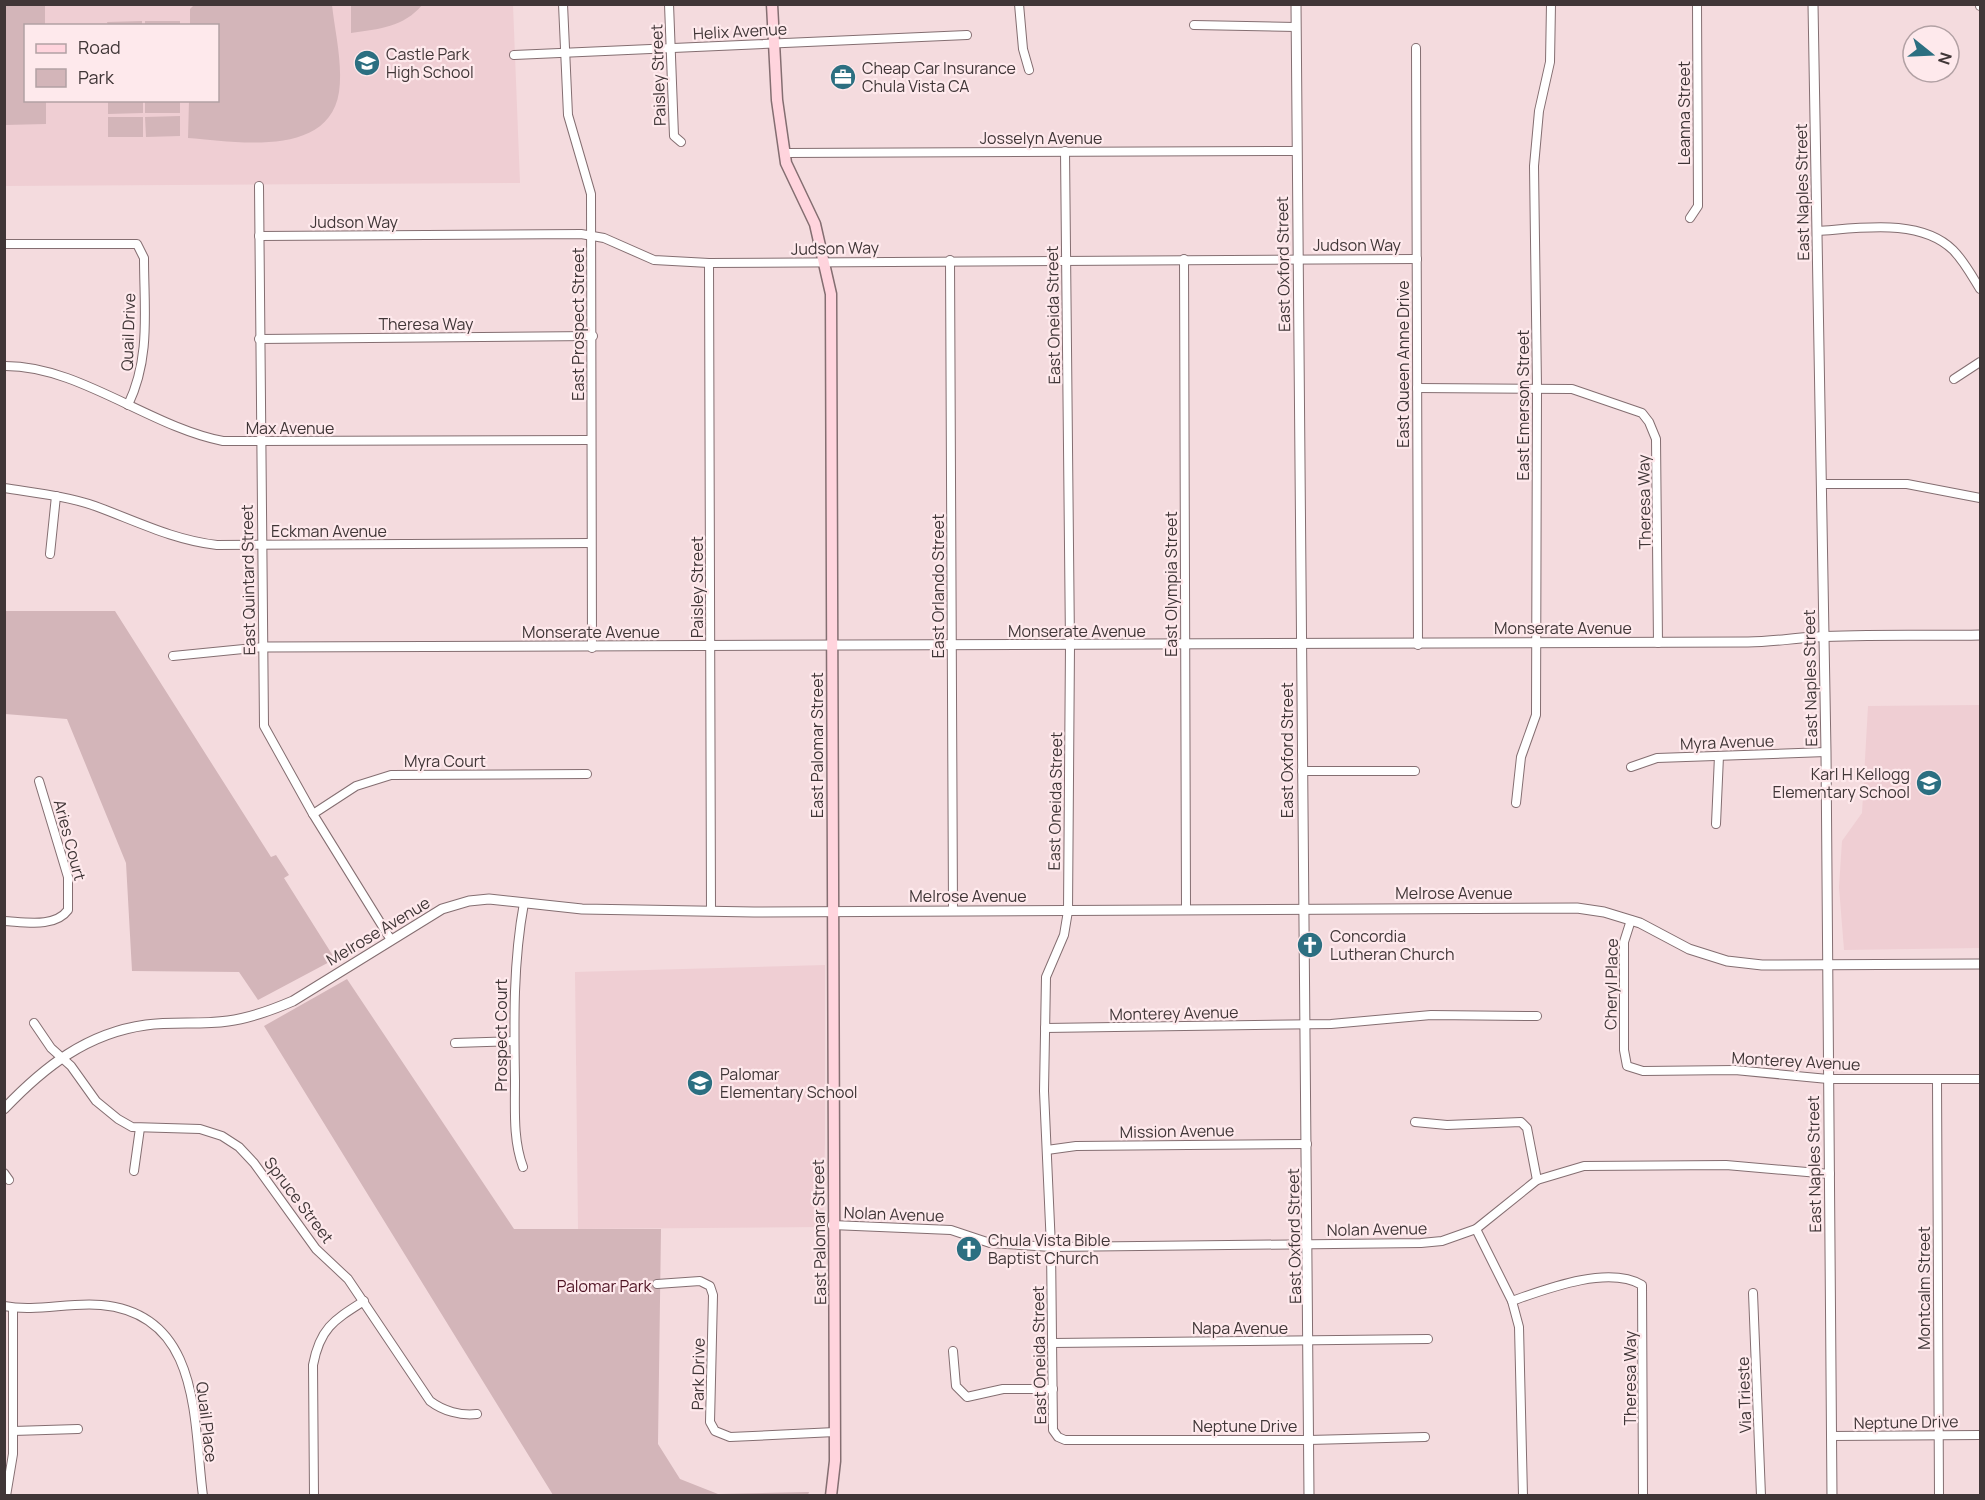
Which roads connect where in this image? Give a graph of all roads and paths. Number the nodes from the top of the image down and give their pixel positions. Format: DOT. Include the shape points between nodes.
graph roads {
  1 [pos="563,4"];
  2 [pos="669,4"];
  3 [pos="772,4"];
  4 [pos="1019,4"];
  5 [pos="1296,4"];
  6 [pos="1551,4"];
  7 [pos="1697,4"];
  8 [pos="1813,4"];
  9 [pos="1194,25"];
  10 [pos="1296,27"];
  11 [pos="968,35"];
  12 [pos="774,45"];
  13 [pos="670,47"];
  14 [pos="1416,48"];
  15 [pos="565,53"];
  16 [pos="514,55"];
  17 [pos="1029,70"];
  18 [pos="681,142"];
  19 [pos="1065,151"];
  20 [pos="1296,151"];
  21 [pos="785,153"];
  22 [pos="260,186"];
  23 [pos="1690,218"];
  24 [pos="1818,231"];
  25 [pos="259,236"];
  26 [pos="592,236"];
  27 [pos="4,244"];
  28 [pos="1298,258"];
  29 [pos="1066,259"];
  30 [pos="1184,259"];
  31 [pos="1417,259"];
  32 [pos="950,260"];
  33 [pos="826,261"];
  34 [pos="709,263"];
  35 [pos="1980,289"];
  36 [pos="592,336"];
  37 [pos="259,339"];
  38 [pos="1980,362"];
  39 [pos="4,366"];
  40 [pos="1954,379"];
  41 [pos="1417,388"];
  42 [pos="1537,388"];
  43 [pos="128,405"];
  44 [pos="590,440"];
  45 [pos="262,441"];
  46 [pos="1821,484"];
  47 [pos="4,488"];
  48 [pos="56,496"];
  49 [pos="1980,498"];
  50 [pos="591,543"];
  51 [pos="261,544"];
  52 [pos="50,554"];
  53 [pos="1980,635"];
  54 [pos="1824,636"];
  55 [pos="1538,643"];
  56 [pos="1658,643"];
  57 [pos="1301,644"];
  58 [pos="832,645"];
  59 [pos="1070,645"];
  60 [pos="1185,645"];
  61 [pos="1418,645"];
  62 [pos="263,647"];
  63 [pos="711,647"];
  64 [pos="952,647"];
  65 [pos="592,648"];
  66 [pos="173,656"];
  67 [pos="1826,752"];
  68 [pos="1719,756"];
  69 [pos="1631,767"];
  70 [pos="1302,771"];
  71 [pos="1415,771"];
  72 [pos="587,774"];
  73 [pos="39,781"];
  74 [pos="1516,803"];
  75 [pos="313,814"];
  76 [pos="1716,824"];
  77 [pos="524,903"];
  78 [pos="1302,908"];
  79 [pos="1186,909"];
  80 [pos="711,911"];
  81 [pos="953,911"];
  82 [pos="1068,911"];
  83 [pos="831,912"];
  84 [pos="1631,920"];
  85 [pos="4,921"];
  86 [pos="391,940"];
  87 [pos="1980,964"];
  88 [pos="1826,966"];
  89 [pos="1537,1016"];
  90 [pos="34,1023"];
  91 [pos="1303,1024"];
  92 [pos="1045,1028"];
  93 [pos="514,1041"];
  94 [pos="455,1043"];
  95 [pos="1624,1050"];
  96 [pos="62,1056"];
  97 [pos="1828,1078"];
  98 [pos="1980,1079"];
  99 [pos="1937,1080"];
  100 [pos="4,1109"];
  101 [pos="1415,1122"];
  102 [pos="140,1128"];
  103 [pos="1307,1144"];
  104 [pos="1047,1150"];
  105 [pos="523,1167"];
  106 [pos="134,1171"];
  107 [pos="1830,1174"];
  108 [pos="1537,1180"];
  109 [pos="832,1225"];
  110 [pos="1476,1228"];
  111 [pos="1309,1243"];
  112 [pos="1051,1247"];
  113 [pos="657,1284"];
  114 [pos="1753,1293"];
  115 [pos="364,1301"];
  116 [pos="1512,1301"];
  117 [pos="9,1307"];
  118 [pos="1428,1339"];
  119 [pos="1310,1341"];
  120 [pos="1052,1343"];
  121 [pos="953,1351"];
  122 [pos="1053,1389"];
  123 [pos="477,1414"];
  124 [pos="78,1428"];
  125 [pos="13,1431"];
  126 [pos="835,1432"];
  127 [pos="1939,1435"];
  128 [pos="1980,1435"];
  129 [pos="1831,1436"];
  130 [pos="1425,1437"];
  131 [pos="1065,1440"];
  132 [pos="1309,1440"];
  133 [pos="6,1496"];
  134 [pos="203,1496"];
  135 [pos="314,1496"];
  136 [pos="831,1496"];
  137 [pos="1309,1496"];
  138 [pos="1523,1496"];
  139 [pos="1643,1496"];
  140 [pos="1761,1496"];
  141 [pos="1832,1496"];
  142 [pos="1939,1496"];
  1 -- 15 [label="street, East Prospect Street"];
  2 -- 13 [label="street, Paisley Street"];
  3 -- 12 [label="main road, East Palomar Street"];
  4 -- 17 [label="street"];
  5 -- 10 [label="street, East Oxford Street"];
  6 -- 42 [label="street, East Emerson Street" via="1550,62 1534,142"];
  7 -- 23 [label="street, Leanna Street" via="1698,206"];
  8 -- 24 [label="street, East Naples Street"];
  9 -- 10 [label="street"];
  10 -- 20 [label="street, East Oxford Street"];
  11 -- 12 [label="street, Helix Avenue"];
  12 -- 13 [label="street, Helix Avenue"];
  12 -- 21 [label="main road, East Palomar Street"];
  13 -- 15 [label="street, Helix Avenue"];
  13 -- 18 [label="street, Paisley Street" via="674,136"];
  14 -- 31 [label="street, East Queen Anne Drive"];
  15 -- 16 [label="street, Helix Avenue"];
  15 -- 26 [label="street, East Prospect Street" via="568,115 588,177"];
  19 -- 20 [label="street, Josselyn Avenue"];
  19 -- 21 [label="street, Josselyn Avenue"];
  19 -- 29 [label="street, East Oneida Street"];
  20 -- 28 [label="street, East Oxford Street"];
  21 -- 33 [label="main road, East Palomar Street"];
  22 -- 25 [label="street, East Quintard Street"];
  24 -- 35 [label="street" via="1905,228 1924,233 1954,251"];
  24 -- 46 [label="street, East Naples Street"];
  25 -- 26 [label="street, Judson Way"];
  25 -- 37 [label="street, East Quintard Street"];
  26 -- 34 [label="street, Judson Way" via="654,260"];
  26 -- 36 [label="street, East Prospect Street"];
  27 -- 43 [label="street, Quail Drive" via="137,244 144,258 144,362"];
  28 -- 30 [label="street, Judson Way"];
  28 -- 31 [label="street, Judson Way"];
  28 -- 57 [label="street, East Oxford Street"];
  29 -- 30 [label="street, Judson Way"];
  29 -- 32 [label="street, Judson Way"];
  29 -- 59 [label="street, East Oneida Street"];
  30 -- 60 [label="street, East Olympia Street"];
  31 -- 41 [label="street, East Queen Anne Drive"];
  32 -- 33 [label="street, Judson Way"];
  32 -- 64 [label="street, East Orlando Street"];
  33 -- 34 [label="street, Judson Way"];
  33 -- 58 [label="main road, East Palomar Street" via="831,294"];
  34 -- 63 [label="street, Paisley Street"];
  36 -- 37 [label="street, Theresa Way"];
  36 -- 44 [label="street, East Prospect Street"];
  37 -- 45 [label="street, East Quintard Street"];
  38 -- 40 [label="street"];
  39 -- 43 [label="street, Max Avenue" via="42,369"];
  41 -- 42 [label="street, Theresa Way"];
  41 -- 61 [label="street, East Queen Anne Drive"];
  42 -- 55 [label="street, East Emerson Street"];
  42 -- 56 [label="street, Theresa Way" via="1572,389 1631,408 1649,422 1656,439 1658,466"];
  43 -- 45 [label="street, Max Avenue" via="207,438"];
  44 -- 45 [label="street, Max Avenue"];
  44 -- 50 [label="street, East Prospect Street"];
  45 -- 51 [label="street, East Quintard Street"];
  46 -- 49 [label="street" via="1907,484"];
  46 -- 54 [label="street, East Naples Street"];
  47 -- 48 [label="street, Eckman Avenue"];
  48 -- 51 [label="street, Eckman Avenue" via="177,538 218,545"];
  48 -- 52 [label="street"];
  50 -- 51 [label="street, Eckman Avenue"];
  50 -- 65 [label="street, East Prospect Street"];
  51 -- 62 [label="street, East Quintard Street"];
  53 -- 54 [label="street, Monserate Avenue"];
  54 -- 56 [label="street, Monserate Avenue" via="1758,642"];
  54 -- 67 [label="street, East Naples Street"];
  55 -- 56 [label="street, Monserate Avenue"];
  55 -- 61 [label="street, Monserate Avenue"];
  55 -- 74 [label="street, East Emerson Street" via="1536,715 1521,757"];
  57 -- 60 [label="street, Monserate Avenue"];
  57 -- 61 [label="street, Monserate Avenue"];
  57 -- 70 [label="street, East Oxford Street"];
  58 -- 63 [label="street, Monserate Avenue"];
  58 -- 64 [label="street, Monserate Avenue"];
  58 -- 83 [label="main road, East Palomar Street"];
  59 -- 60 [label="street, Monserate Avenue"];
  59 -- 64 [label="street, Monserate Avenue"];
  59 -- 82 [label="street, East Oneida Street"];
  60 -- 79 [label="street, East Olympia Street"];
  62 -- 65 [label="street, Monserate Avenue"];
  62 -- 66 [label="street, Monserate Avenue"];
  62 -- 75 [label="street, East Quintard Street" via="264,726"];
  63 -- 65 [label="street, Monserate Avenue"];
  63 -- 80 [label="street, Paisley Street"];
  64 -- 81 [label="street, East Orlando Street"];
  67 -- 68 [label="street, Myra Avenue"];
  67 -- 88 [label="street, East Naples Street"];
  68 -- 69 [label="street, Myra Avenue" via="1657,758"];
  68 -- 76 [label="street"];
  70 -- 71 [label="street"];
  70 -- 78 [label="street, East Oxford Street"];
  72 -- 75 [label="street, Myra Court" via="391,775 356,786"];
  73 -- 85 [label="street, Aries Court" via="70,886 68,910 51,922"];
  75 -- 86 [label="street, East Quintard Street"];
  77 -- 80 [label="street, Melrose Avenue" via="582,909"];
  77 -- 86 [label="street, Melrose Avenue" via="489,899 456,904"];
  77 -- 93 [label="street, Prospect Court" via="515,971"];
  78 -- 79 [label="street, Melrose Avenue"];
  78 -- 84 [label="street, Melrose Avenue" via="1577,908"];
  78 -- 91 [label="street, East Oxford Street"];
  79 -- 82 [label="street, Melrose Avenue"];
  80 -- 83 [label="street, Melrose Avenue"];
  81 -- 82 [label="street, Melrose Avenue"];
  81 -- 83 [label="street, Melrose Avenue"];
  82 -- 92 [label="street, East Oneida Street" via="1064,935 1046,977"];
  83 -- 109 [label="main road, East Palomar Street"];
  84 -- 88 [label="street, Melrose Avenue" via="1689,949 1727,961"];
  84 -- 95 [label="street, Cheryl Place" via="1624,942"];
  86 -- 96 [label="street, Melrose Avenue" via="268,1011 227,1022 158,1023 127,1028 103,1035"];
  87 -- 88 [label="street, Melrose Avenue"];
  88 -- 97 [label="street, East Naples Street"];
  89 -- 91 [label="street, Monterey Avenue" via="1431,1015"];
  90 -- 96 [label="street, Spruce Street" via="51,1048"];
  91 -- 92 [label="street, Monterey Avenue"];
  91 -- 103 [label="street, East Oxford Street"];
  92 -- 104 [label="street, East Oneida Street"];
  93 -- 94 [label="street"];
  93 -- 105 [label="street, Prospect Court" via="516,1148"];
  95 -- 97 [label="street, Monterey Avenue" via="1627,1066 1643,1071 1736,1070"];
  96 -- 100 [label="street, Melrose Avenue"];
  96 -- 102 [label="street, Spruce Street" via="96,1101 118,1119"];
  97 -- 99 [label="street, Monterey Avenue"];
  97 -- 107 [label="street, East Naples Street"];
  98 -- 99 [label="street, Monterey Avenue"];
  99 -- 127 [label="street, Montcalm Street"];
  101 -- 108 [label="street" via="1521,1122 1527,1128"];
  102 -- 106 [label="street"];
  102 -- 115 [label="street, Spruce Street" via="200,1129 239,1147 316,1249 348,1278"];
  103 -- 104 [label="street, Mission Avenue" via="1076,1146"];
  103 -- 111 [label="street, East Oxford Street"];
  104 -- 112 [label="street, East Oneida Street"];
  107 -- 108 [label="street, Nolan Avenue" via="1726,1165 1584,1166"];
  107 -- 129 [label="street, East Naples Street"];
  108 -- 110 [label="street, Nolan Avenue"];
  109 -- 112 [label="street, Nolan Avenue" via="951,1230 990,1243"];
  109 -- 126 [label="main road, East Palomar Street"];
  110 -- 111 [label="street, Nolan Avenue" via="1442,1241 1421,1243"];
  110 -- 116 [label="street"];
  111 -- 112 [label="street, Nolan Avenue"];
  111 -- 119 [label="street, East Oxford Street"];
  112 -- 120 [label="street, East Oneida Street"];
  113 -- 126 [label="street, Park Drive" via="700,1281 710,1286 710,1422 715,1431 730,1437"];
  114 -- 140 [label="street, Via Trieste"];
  115 -- 123 [label="street, Spruce Street" via="430,1401 437,1407"];
  115 -- 135 [label="street" via="334,1320 316,1347"];
  116 -- 138 [label="street" via="1522,1348"];
  116 -- 139 [label="street, Theresa Way" via="1562,1283 1618,1279 1642,1286"];
  117 -- 125 [label="street"];
  117 -- 134 [label="street, Quail Place" via="119,1308 154,1326 179,1354 186,1370"];
  118 -- 119 [label="street, Napa Avenue"];
  119 -- 120 [label="street, Napa Avenue"];
  119 -- 132 [label="street, East Oxford Street"];
  120 -- 122 [label="street, East Oneida Street"];
  121 -- 122 [label="street" via="956,1386 967,1397 1003,1389"];
  122 -- 131 [label="street, East Oneida Street" via="1053,1430"];
  124 -- 125 [label="street"];
  125 -- 133 [label="street"];
  126 -- 136 [label="main road, East Palomar Street"];
  127 -- 128 [label="street, Neptune Drive"];
  127 -- 129 [label="street, Neptune Drive"];
  127 -- 142 [label="street, Montcalm Street"];
  129 -- 141 [label="street, East Naples Street"];
  130 -- 132 [label="street, Neptune Drive"];
  131 -- 132 [label="street, Neptune Drive"];
  132 -- 137 [label="street, East Oxford Street"];
}
